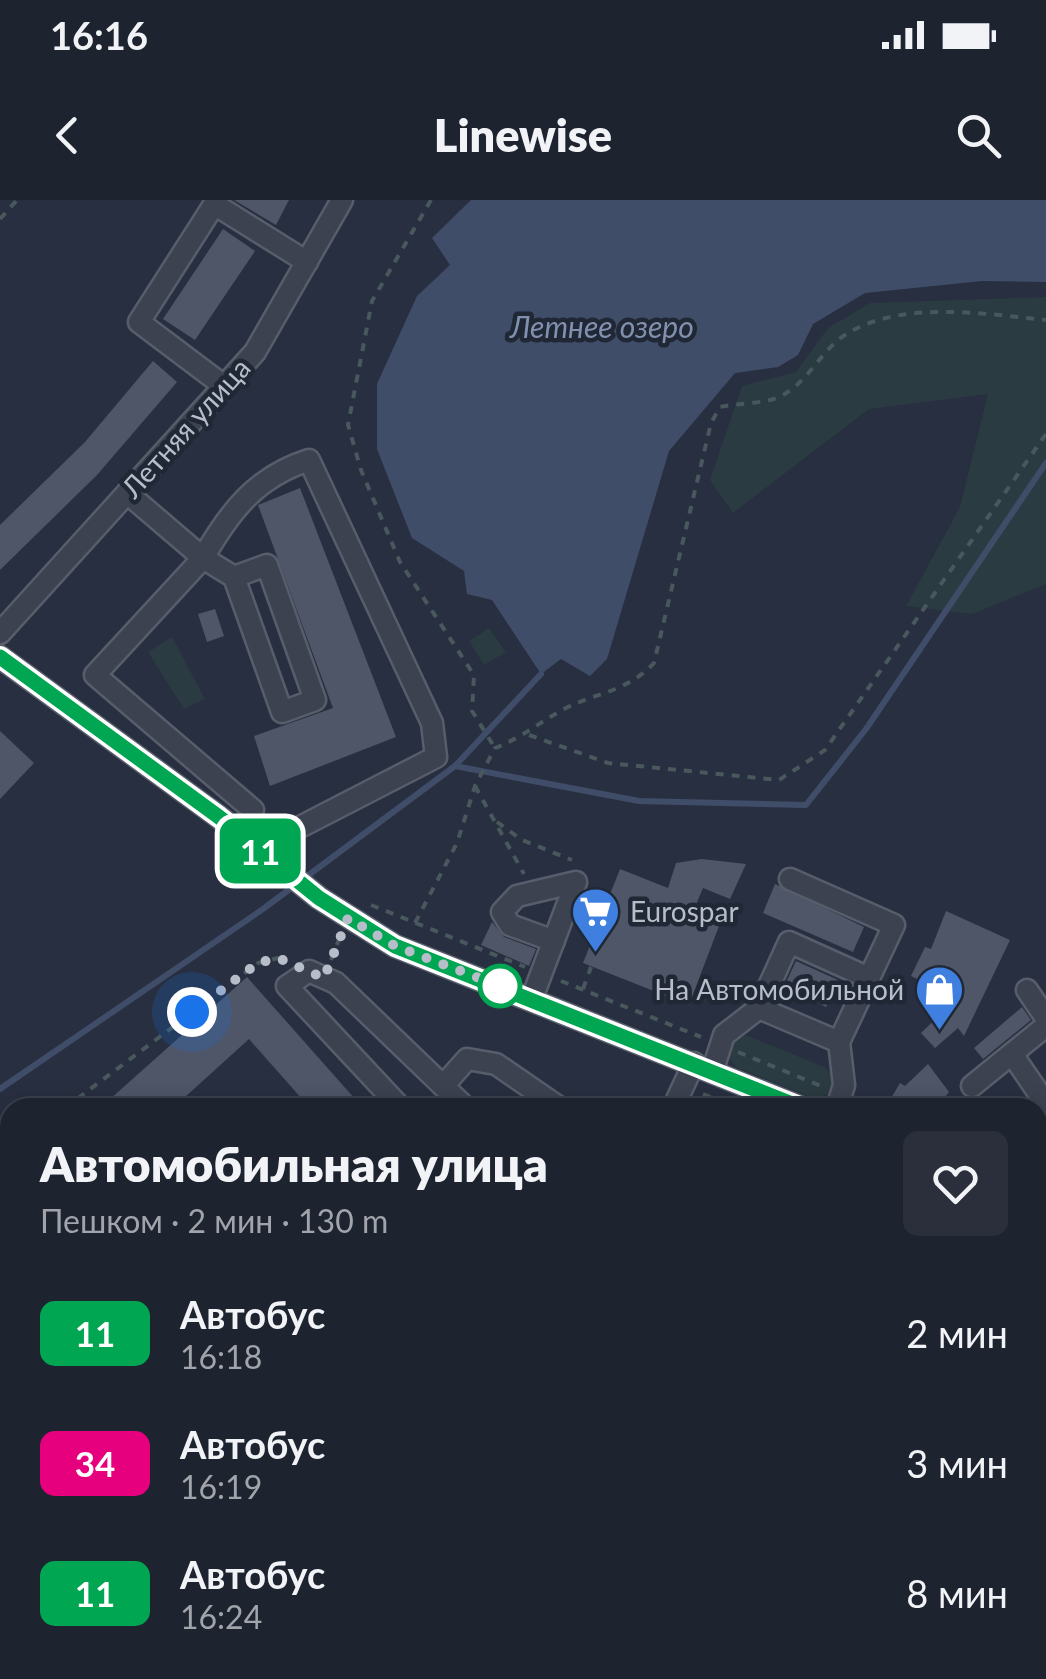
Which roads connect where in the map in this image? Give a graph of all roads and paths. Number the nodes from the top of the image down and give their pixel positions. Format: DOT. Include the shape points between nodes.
graph roads {
  1 [pos="17,200"];
  2 [pos="342,200"];
  3 [pos="432,200"];
  4 [pos="216,202"];
  5 [pos="0,219"];
  6 [pos="306,262"];
  7 [pos="1046,320"];
  8 [pos="224,386"];
  9 [pos="1046,434"];
  10 [pos="127,493"];
  11 [pos="203,558"];
  12 [pos="234,576"];
  13 [pos="0,633"];
  14 [pos="0,657"];
  15 [pos="529,735"];
  16 [pos="495,748"];
  17 [pos="475,786"];
  18 [pos="253,810"];
  19 [pos="493,819"];
  20 [pos="302,826"];
  21 [pos="575,861"];
  22 [pos="790,879"];
  23 [pos="535,892"];
  24 [pos="364,902"];
  25 [pos="348,918"];
  26 [pos="415,923"];
  27 [pos="554,942"];
  28 [pos="591,966"];
  29 [pos="317,974"];
  30 [pos="541,974"];
  31 [pos="869,978"];
  32 [pos="583,989"];
  33 [pos="1027,990"];
  34 [pos="532,998"];
  35 [pos="759,1008"];
  36 [pos="1046,1022"];
  37 [pos="839,1042"];
  38 [pos="720,1044"];
  39 [pos="1012,1054"];
  40 [pos="704,1066"];
  41 [pos="444,1086"];
  42 [pos="684,1086"];
  43 [pos="972,1086"];
  44 [pos="78,1098"];
  45 [pos="392,1098"];
  46 [pos="456,1098"];
  47 [pos="545,1098"];
  48 [pos="678,1098"];
  49 [pos="712,1098"];
  50 [pos="779,1098"];
  51 [pos="833,1098"];
  52 [pos="839,1098"];
  53 [pos="1042,1098"];
  1 -- 5 [label="path"];
  2 -- 6 [label="street, Летняя улица"];
  3 -- 16 [label="path" via="372,301 348,425 400,562 474,675 472,710"];
  4 -- 6 [label="street"];
  4 -- 8 [label="street" via="139,322"];
  6 -- 8 [label="street, Летняя улица" via="255,352"];
  7 -- 15 [label="path" via="940,312 880,321 828,346 780,397 720,407 654,663 636,682 564,709"];
  8 -- 10 [label="street, Летняя улица"];
  9 -- 15 [label="path" via="825,750 779,780 608,763"];
  10 -- 11 [label="street"];
  10 -- 13 [label="street, Летняя улица"];
  11 -- 12 [label="street"];
  11 -- 18 [label="street" via="95,676"];
  11 -- 20 [label="street" via="226,517 277,470 309,460 432,722 436,757"];
  12 -- 12 [label="street" via="267,565 315,700 282,712"];
  14 -- 25 [label="street"];
  15 -- 16 [label="path"];
  16 -- 17 [label="path"];
  17 -- 19 [label="path"];
  17 -- 26 [label="path" via="458,844"];
  19 -- 21 [label="path" via="522,840"];
  19 -- 23 [label="path"];
  22 -- 31 [label="street" via="894,924"];
  23 -- 27 [label="street" via="516,896 502,912 510,925"];
  23 -- 27 [label="street" via="576,882"];
  24 -- 26 [label="path"];
  25 -- 29 [label="path"];
  25 -- 34 [label="street" via="395,946"];
  26 -- 30 [label="path"];
  27 -- 30 [label="street"];
  28 -- 32 [label="path"];
  29 -- 41 [label="street" via="336,984"];
  29 -- 44 [label="path" via="278,958 258,963"];
  29 -- 45 [label="street" via="286,986"];
  30 -- 32 [label="path"];
  30 -- 34 [label="street"];
  31 -- 35 [label="street" via="789,942"];
  31 -- 37 [label="street"];
  32 -- 38 [label="path"];
  33 -- 36 [label="street"];
  34 -- 40 [label="street"];
  35 -- 37 [label="street"];
  35 -- 38 [label="street"];
  36 -- 39 [label="street"];
  37 -- 52 [label="street"];
  38 -- 40 [label="street"];
  38 -- 51 [label="path"];
  39 -- 43 [label="street"];
  39 -- 53 [label="street"];
  40 -- 42 [label="street"];
  40 -- 50 [label="street"];
  41 -- 46 [label="street"];
  41 -- 47 [label="street" via="467,1059 496,1064"];
  42 -- 48 [label="street"];
  42 -- 49 [label="path"];
}
